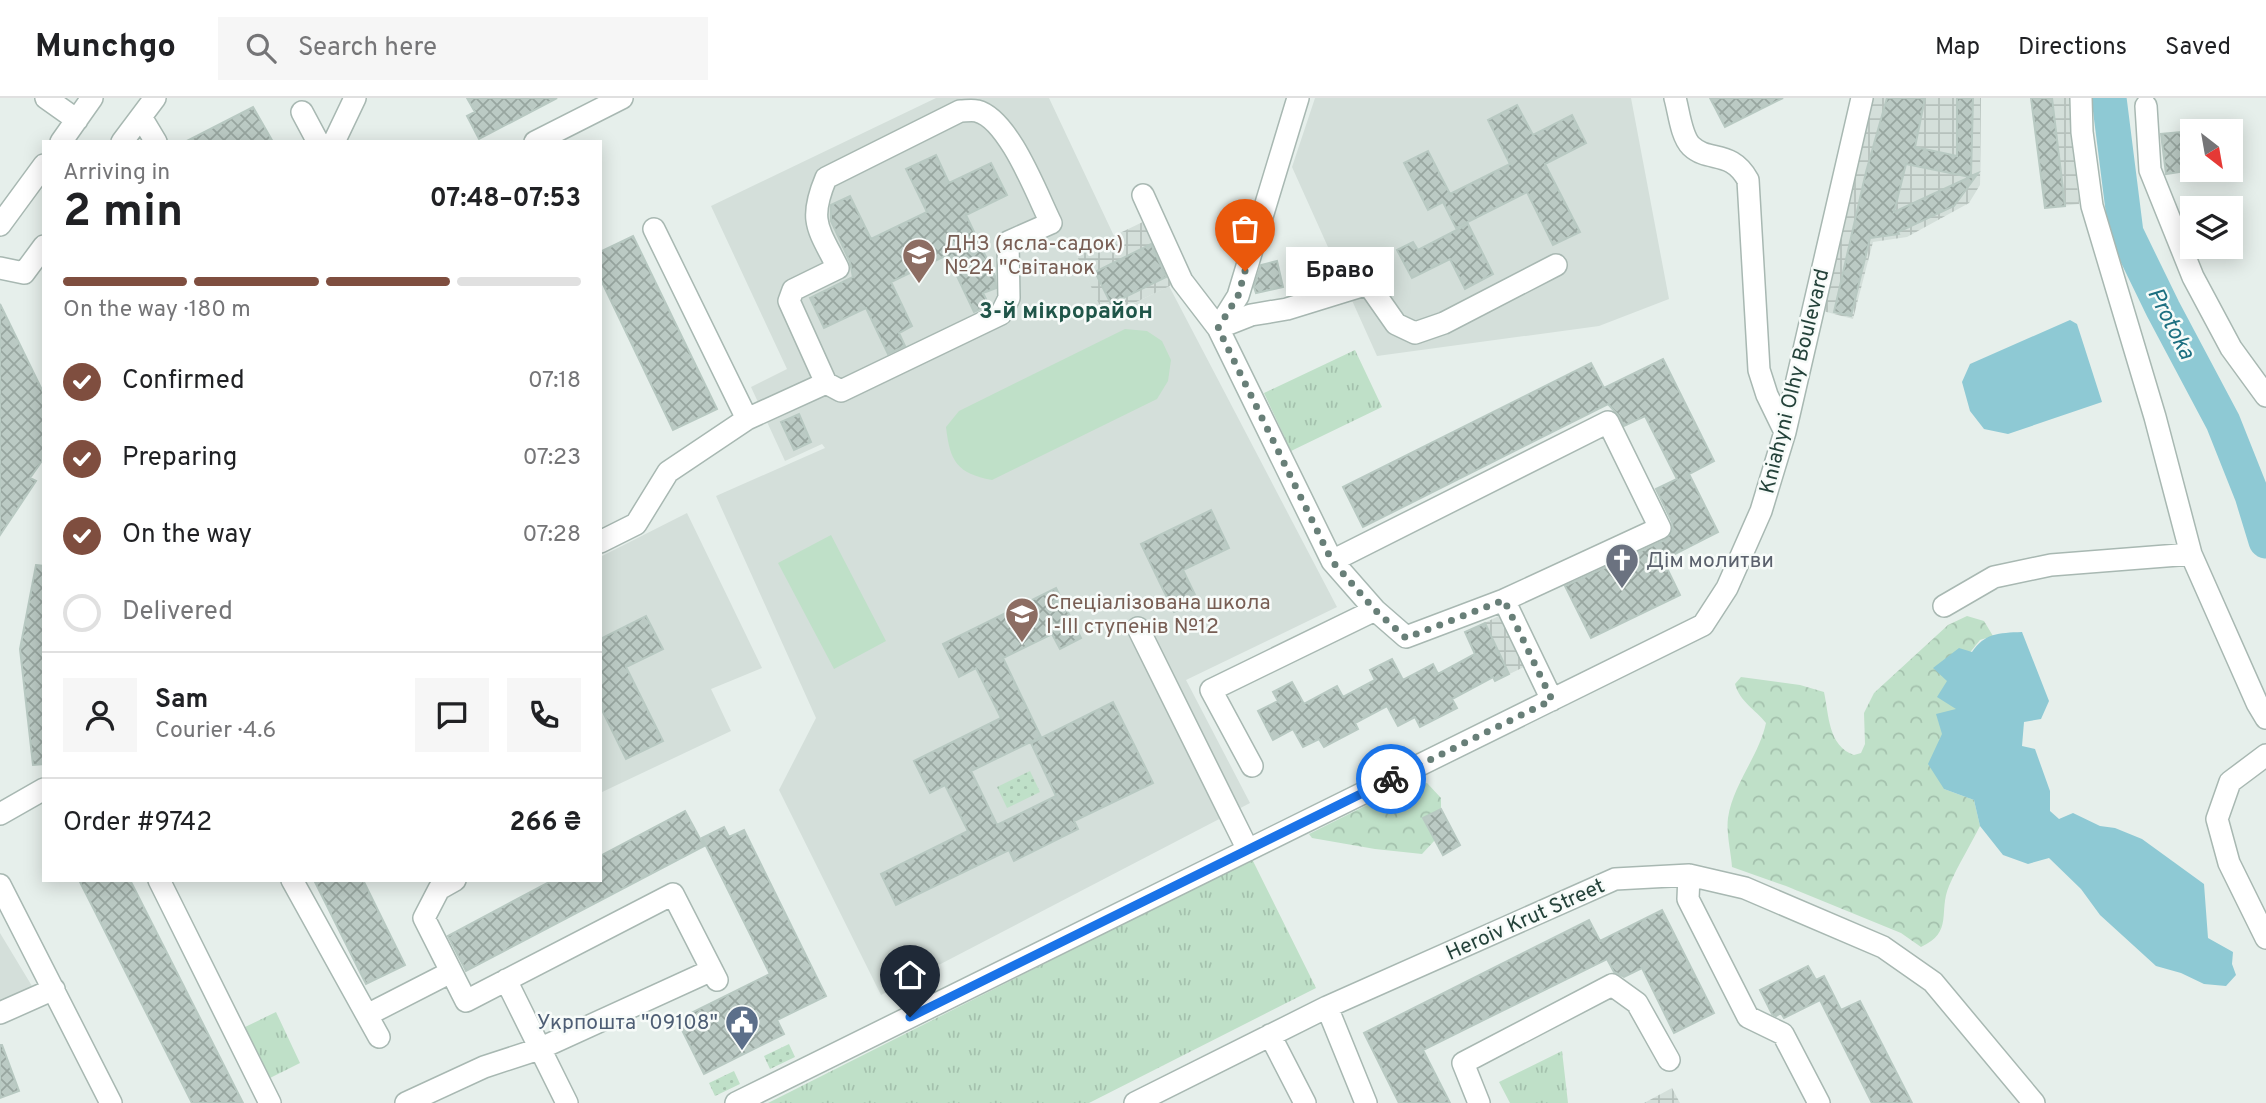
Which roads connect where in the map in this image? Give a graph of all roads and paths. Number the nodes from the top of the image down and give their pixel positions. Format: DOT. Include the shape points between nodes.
graph roads {
  1 [pos="46,98"];
  2 [pos="92,98"];
  3 [pos="155,98"];
  4 [pos="355,98"];
  5 [pos="622,98"];
  6 [pos="1298,98"];
  7 [pos="1675,98"];
  8 [pos="1862,98"];
  9 [pos="2081,98"];
  10 [pos="2146,106"];
  11 [pos="302,112"];
  12 [pos="141,117"];
  13 [pos="77,120"];
  14 [pos="62,140"];
  15 [pos="124,140"];
  16 [pos="155,140"];
  17 [pos="317,140"];
  18 [pos="335,140"];
  19 [pos="539,140"];
  20 [pos="42,168"];
  21 [pos="1143,195"];
  22 [pos="0,225"];
  23 [pos="654,229"];
  24 [pos="42,249"];
  25 [pos="1556,265"];
  26 [pos="0,268"];
  27 [pos="1218,328"];
  28 [pos="827,383"];
  29 [pos="2266,396"];
  30 [pos="747,419"];
  31 [pos="1785,432"];
  32 [pos="602,541"];
  33 [pos="2191,554"];
  34 [pos="1332,561"];
  35 [pos="1504,600"];
  36 [pos="1944,606"];
  37 [pos="1375,610"];
  38 [pos="1138,628"];
  39 [pos="1552,700"];
  40 [pos="2266,718"];
  41 [pos="2266,755"];
  42 [pos="1252,766"];
  43 [pos="42,790"];
  44 [pos="0,814"];
  45 [pos="1248,850"];
  46 [pos="1689,875"];
  47 [pos="160,882"];
  48 [pos="293,882"];
  49 [pos="443,883"];
  50 [pos="0,886"];
  51 [pos="2266,938"];
  52 [pos="451,972"];
  53 [pos="506,981"];
  54 [pos="54,989"];
  55 [pos="1327,1007"];
  56 [pos="0,1013"];
  57 [pos="367,1015"];
  58 [pos="1270,1035"];
  59 [pos="379,1037"];
  60 [pos="540,1049"];
  61 [pos="1670,1060"];
  62 [pos="111,1103"];
  63 [pos="270,1103"];
  64 [pos="406,1103"];
  65 [pos="567,1103"];
  66 [pos="736,1103"];
  67 [pos="1135,1103"];
  68 [pos="1305,1103"];
  69 [pos="1366,1103"];
  70 [pos="1479,1103"];
  71 [pos="1819,1103"];
  72 [pos="2034,1103"];
  1 -- 13 [label="street"];
  2 -- 13 [label="street"];
  3 -- 12 [label="street"];
  4 -- 18 [label="street"];
  5 -- 19 [label="street"];
  6 -- 27 [label="street" via="1238,296"];
  7 -- 31 [label="street" via="1691,146 1731,161 1742,168 1748,180 1759,370"];
  8 -- 31 [label="street, Kniahyni Olhy Boulevard"];
  9 -- 33 [label="street" via="2092,206"];
  10 -- 29 [label="street" via="2150,170 2193,277 2231,348"];
  11 -- 17 [label="street"];
  12 -- 15 [label="street"];
  12 -- 16 [label="street"];
  13 -- 14 [label="street"];
  20 -- 22 [label="street"];
  21 -- 27 [label="street" via="1182,281"];
  23 -- 30 [label="street"];
  24 -- 26 [label="street" via="24,273"];
  25 -- 27 [label="street" via="1444,323 1415,333 1396,324 1368,284"];
  27 -- 34 [label="street"];
  28 -- 28 [label="street" via="789,301 793,290 838,268 817,225 816,202 826,178 960,111 977,111 996,122 1009,138 1051,223 1008,242 1009,298 1001,314 841,391"];
  28 -- 30 [label="street"];
  30 -- 32 [label="street" via="668,472 636,524"];
  31 -- 39 [label="street, Kniahyni Olhy Boulevard" via="1761,511 1727,588 1703,625"];
  33 -- 36 [label="street" via="2051,565 1994,577"];
  33 -- 40 [label="street"];
  34 -- 35 [label="street" via="1608,422 1660,528"];
  34 -- 37 [label="street"];
  35 -- 37 [label="street" via="1406,638"];
  35 -- 39 [label="street"];
  37 -- 42 [label="street" via="1211,690"];
  38 -- 45 [label="street"];
  39 -- 45 [label="street, Kniahyni Olhy Boulevard"];
  41 -- 51 [label="street" via="2230,782 2217,819 2229,863"];
  43 -- 44 [label="street"];
  45 -- 66 [label="street, Kniahyni Olhy Boulevard"];
  46 -- 55 [label="street, Heroiv Krut Street" via="1615,879"];
  46 -- 71 [label="street" via="1688,898 1748,1017 1783,1034"];
  46 -- 72 [label="street, Heroiv Krut Street" via="1745,888 1883,947 1933,982"];
  47 -- 63 [label="street"];
  48 -- 57 [label="street"];
  49 -- 52 [label="street" via="424,918"];
  50 -- 54 [label="street"];
  52 -- 53 [label="street" via="466,1001"];
  52 -- 57 [label="street"];
  53 -- 60 [label="street"];
  53 -- 60 [label="street" via="673,894 715,975"];
  54 -- 56 [label="street"];
  54 -- 62 [label="street"];
  55 -- 58 [label="street, Heroiv Krut Street"];
  55 -- 69 [label="street"];
  57 -- 59 [label="street"];
  58 -- 67 [label="street, Heroiv Krut Street"];
  58 -- 68 [label="street"];
  60 -- 64 [label="street" via="484,1067"];
  60 -- 65 [label="street"];
  61 -- 70 [label="street" via="1637,1003 1612,985 1463,1063"];
}
